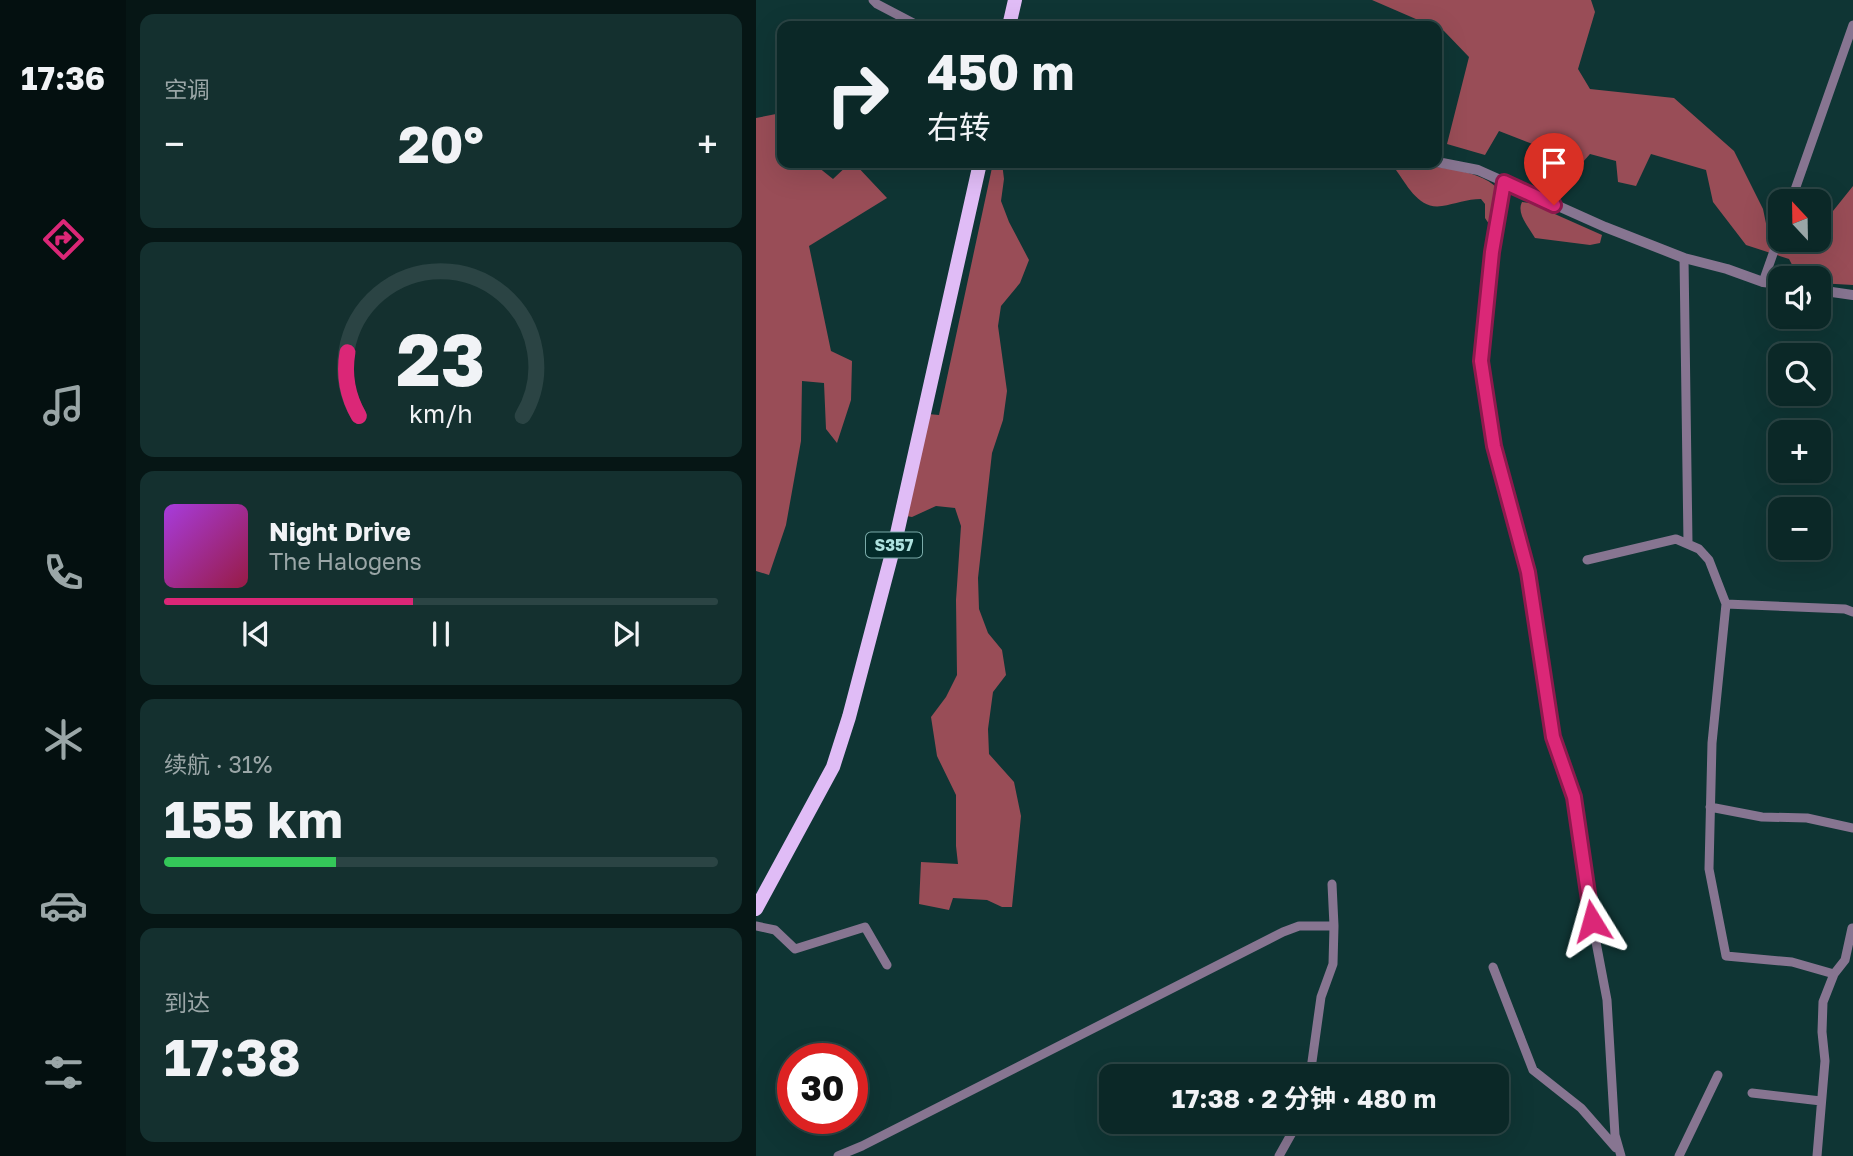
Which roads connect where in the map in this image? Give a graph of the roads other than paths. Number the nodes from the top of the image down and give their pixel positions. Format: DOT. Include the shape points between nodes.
graph roads {
  1 [pos="873,0"];
  2 [pos="1014,0"];
  3 [pos="909,21"];
  4 [pos="1010,21"];
  5 [pos="1853,25"];
  6 [pos="1442,163"];
  7 [pos="979,168"];
  8 [pos="1504,182"];
  9 [pos="1795,189"];
  10 [pos="1774,252"];
  11 [pos="1684,258"];
  12 [pos="1763,282"];
  13 [pos="1768,283"];
  14 [pos="1831,292"];
  15 [pos="1853,295"];
  16 [pos="1688,543"];
  17 [pos="1587,560"];
  18 [pos="1726,604"];
  19 [pos="1853,612"];
  20 [pos="1710,807"];
  21 [pos="1853,828"];
  22 [pos="1332,884"];
  23 [pos="756,909"];
  24 [pos="756,926"];
  25 [pos="1334,926"];
  26 [pos="1852,928"];
  27 [pos="887,965"];
  28 [pos="1493,967"];
  29 [pos="1834,974"];
  30 [pos="1312,1064"];
  31 [pos="1718,1075"];
  32 [pos="1752,1093"];
  33 [pos="1821,1101"];
  34 [pos="1291,1134"];
  35 [pos="1620,1154"];
  36 [pos="838,1156"];
  37 [pos="1279,1156"];
  38 [pos="1679,1156"];
  39 [pos="1817,1156"];
  1 -- 3 [label="street"];
  2 -- 4 [label="main road"];
  5 -- 9 [label="street"];
  6 -- 8 [label="street" via="1478,170"];
  7 -- 23 [label="main road, S357" via="895,538 849,717 833,767"];
  8 -- 11 [label="street"];
  8 -- 35 [label="street" via="1481,361 1494,446 1528,572 1553,737 1574,797 1607,1000"];
  10 -- 12 [label="street"];
  11 -- 12 [label="street"];
  11 -- 16 [label="street"];
  12 -- 13 [label="street"];
  14 -- 15 [label="street"];
  16 -- 17 [label="street" via="1676,539"];
  16 -- 18 [label="street" via="1709,561"];
  18 -- 19 [label="street"];
  18 -- 20 [label="street"];
  20 -- 21 [label="street"];
  20 -- 29 [label="street" via="1709,869 1726,956 1792,962"];
  22 -- 25 [label="street"];
  24 -- 27 [label="street" via="775,930 795,949 865,927"];
  25 -- 30 [label="street" via="1333,964 1321,997"];
  25 -- 36 [label="street" via="1299,926 1283,932"];
  26 -- 29 [label="street" via="1845,960"];
  28 -- 35 [label="street" via="1533,1070 1581,1108"];
  29 -- 33 [label="street" via="1823,1002"];
  31 -- 38 [label="street"];
  32 -- 33 [label="street"];
  33 -- 39 [label="street"];
  34 -- 37 [label="street"];
}
